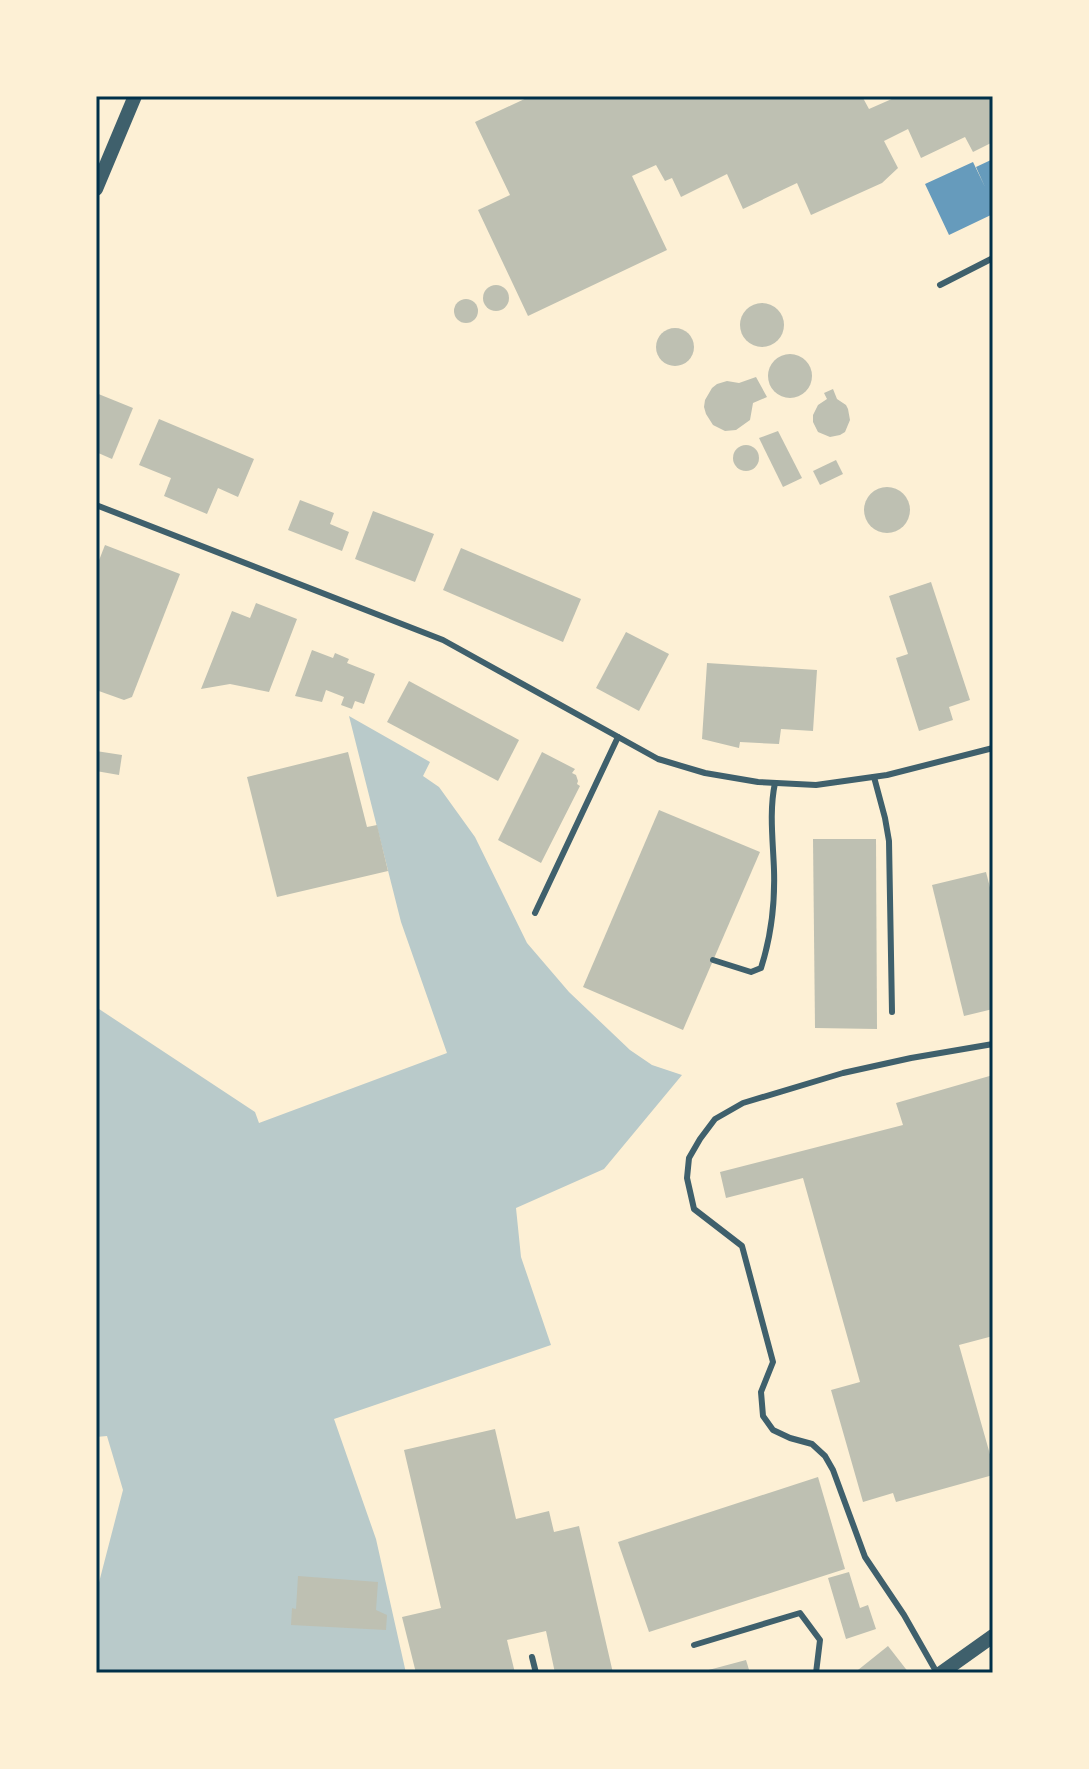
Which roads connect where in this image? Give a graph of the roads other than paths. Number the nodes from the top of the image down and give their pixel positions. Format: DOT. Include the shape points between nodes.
graph roads {
  1 [pos="135,96"];
  2 [pos="96,189"];
  3 [pos="993,258"];
  4 [pos="940,285"];
  5 [pos="96,505"];
  6 [pos="618,737"];
  7 [pos="993,748"];
  8 [pos="874,777"];
  9 [pos="775,783"];
  10 [pos="535,913"];
  11 [pos="713,960"];
  12 [pos="892,1012"];
  13 [pos="993,1044"];
  14 [pos="993,1636"];
  15 [pos="694,1645"];
  16 [pos="532,1657"];
  17 [pos="536,1673"];
  18 [pos="816,1673"];
  19 [pos="939,1673"];
  1 -- 2 [label="street"];
  3 -- 4 [label="lane"];
  5 -- 6 [label="lane" via="443,640"];
  6 -- 9 [label="lane" via="658,759 705,773"];
  6 -- 10 [label="lane"];
  7 -- 8 [label="lane"];
  8 -- 9 [label="lane" via="816,785"];
  8 -- 12 [label="lane" via="889,841"];
  9 -- 11 [label="lane" via="773,889 761,968 751,972"];
  13 -- 19 [label="lane" via="843,1073 743,1103 715,1119 700,1139 689,1158 687,1178 694,1209 742,1246 773,1362 761,1392 763,1416 773,1430 812,1444 825,1456 865,1557"];
  14 -- 19 [label="street"];
  15 -- 18 [label="lane" via="800,1613 820,1640"];
  16 -- 17 [label="lane"];
}
